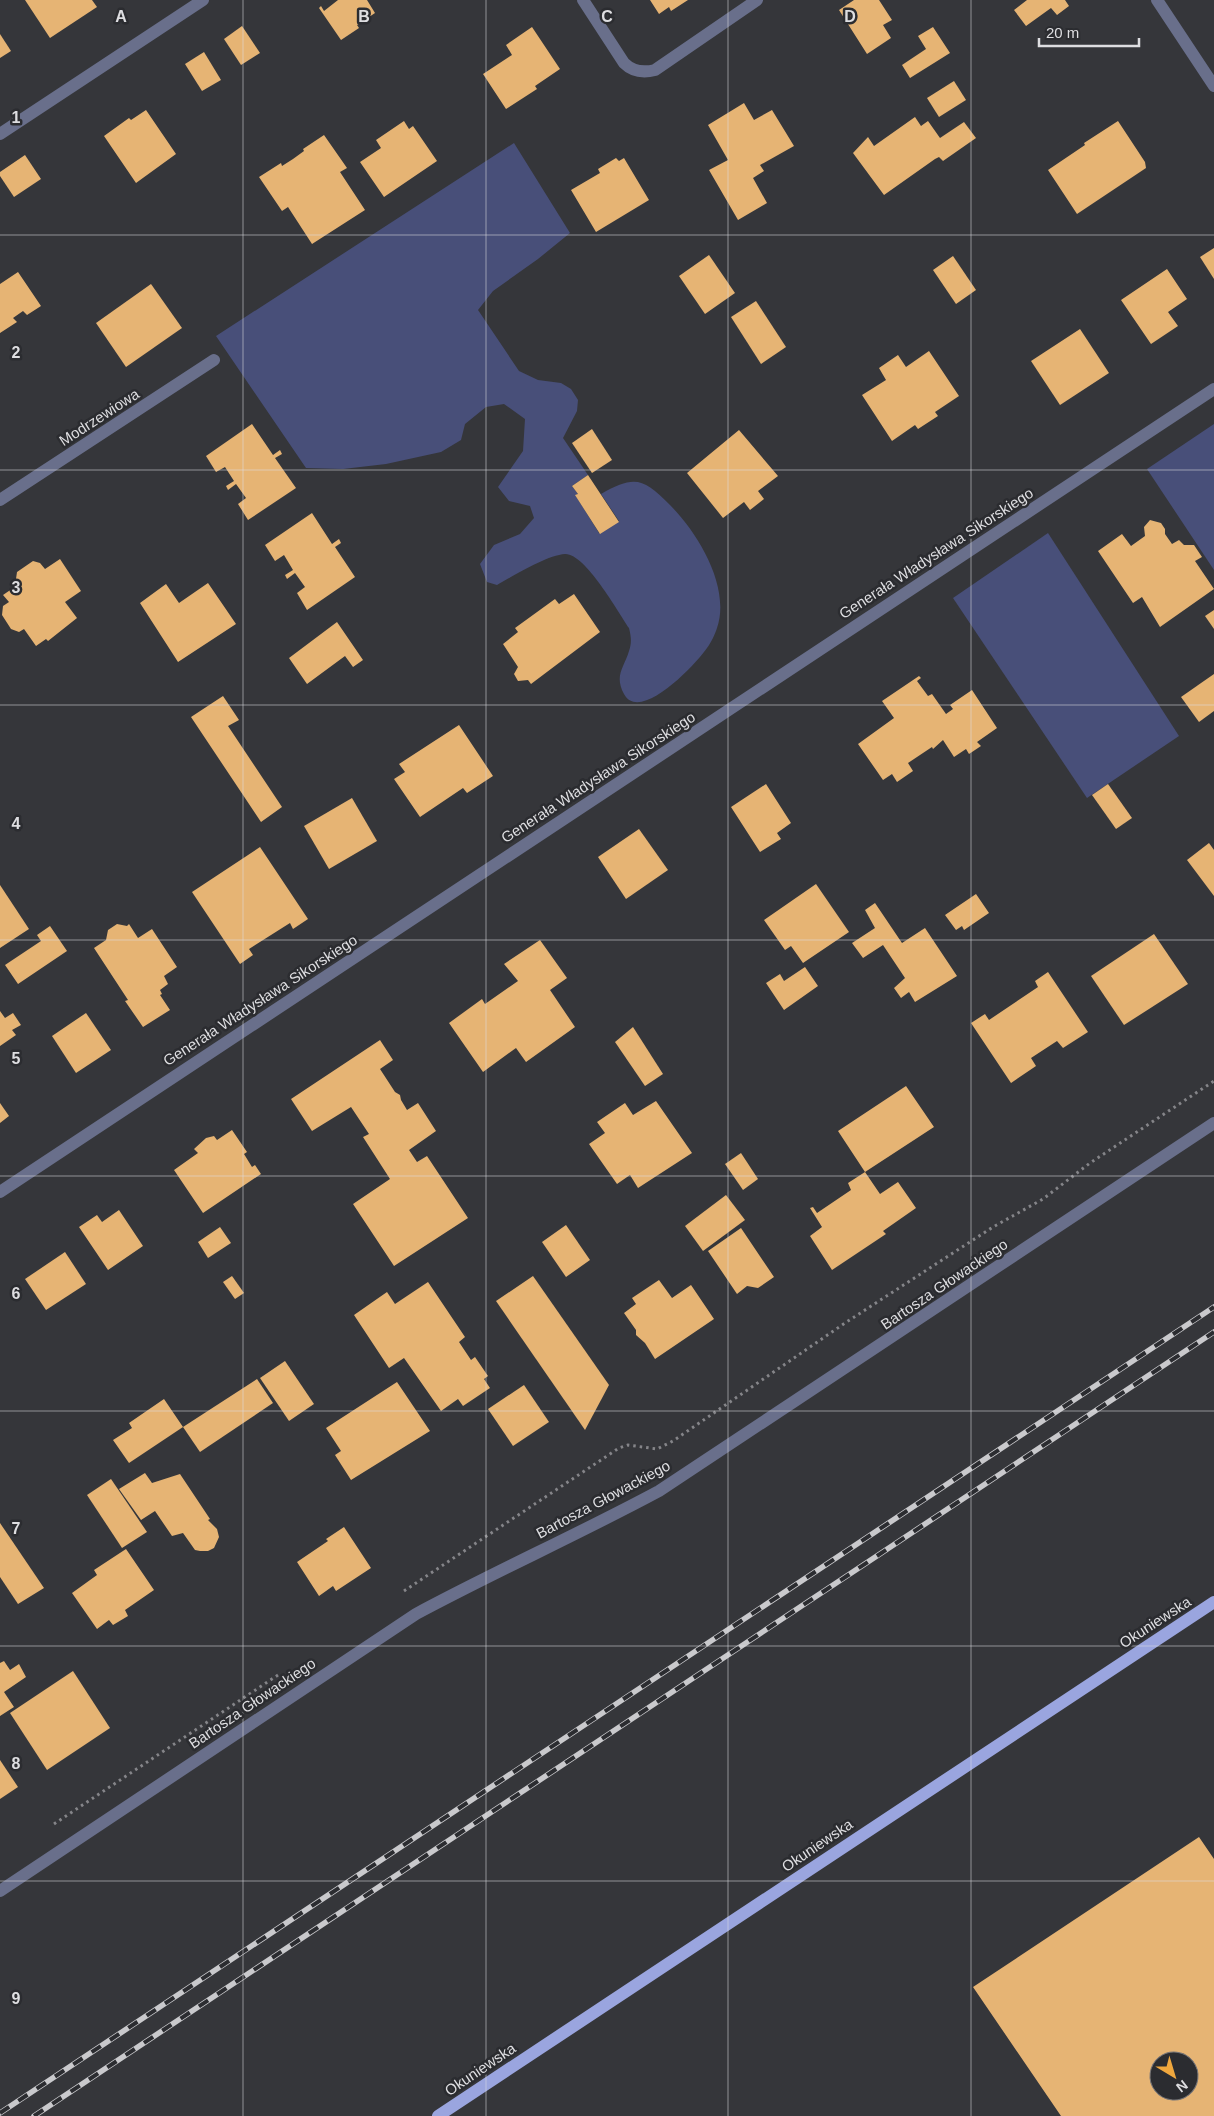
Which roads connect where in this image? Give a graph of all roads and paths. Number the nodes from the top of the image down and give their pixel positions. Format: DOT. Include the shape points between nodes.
graph roads {
  1 [pos="203,0"];
  2 [pos="583,0"];
  3 [pos="757,0"];
  4 [pos="1157,0"];
  5 [pos="1214,86"];
  6 [pos="0,134"];
  7 [pos="214,360"];
  8 [pos="1214,389"];
  9 [pos="0,500"];
  10 [pos="1214,1081"];
  11 [pos="1214,1123"];
  12 [pos="0,1192"];
  13 [pos="404,1591"];
  14 [pos="1214,1602"];
  15 [pos="280,1673"];
  16 [pos="49,1827"];
  17 [pos="0,1891"];
  18 [pos="438,2116"];
  1 -- 6 [label="street"];
  2 -- 3 [label="street" via="624,63 631,69 647,72 655,70"];
  4 -- 5 [label="street"];
  7 -- 9 [label="street, Modrzewiowa"];
  8 -- 12 [label="street, Generała Władysława Sikorskiego"];
  10 -- 13 [label="path" via="1090,1163 1043,1199 993,1227 845,1323 673,1442 658,1449 628,1445 619,1448"];
  11 -- 17 [label="street, Bartosza Głowackiego" via="659,1492 416,1614"];
  14 -- 18 [label="main road, Okuniewska"];
  15 -- 16 [label="path"];
}
